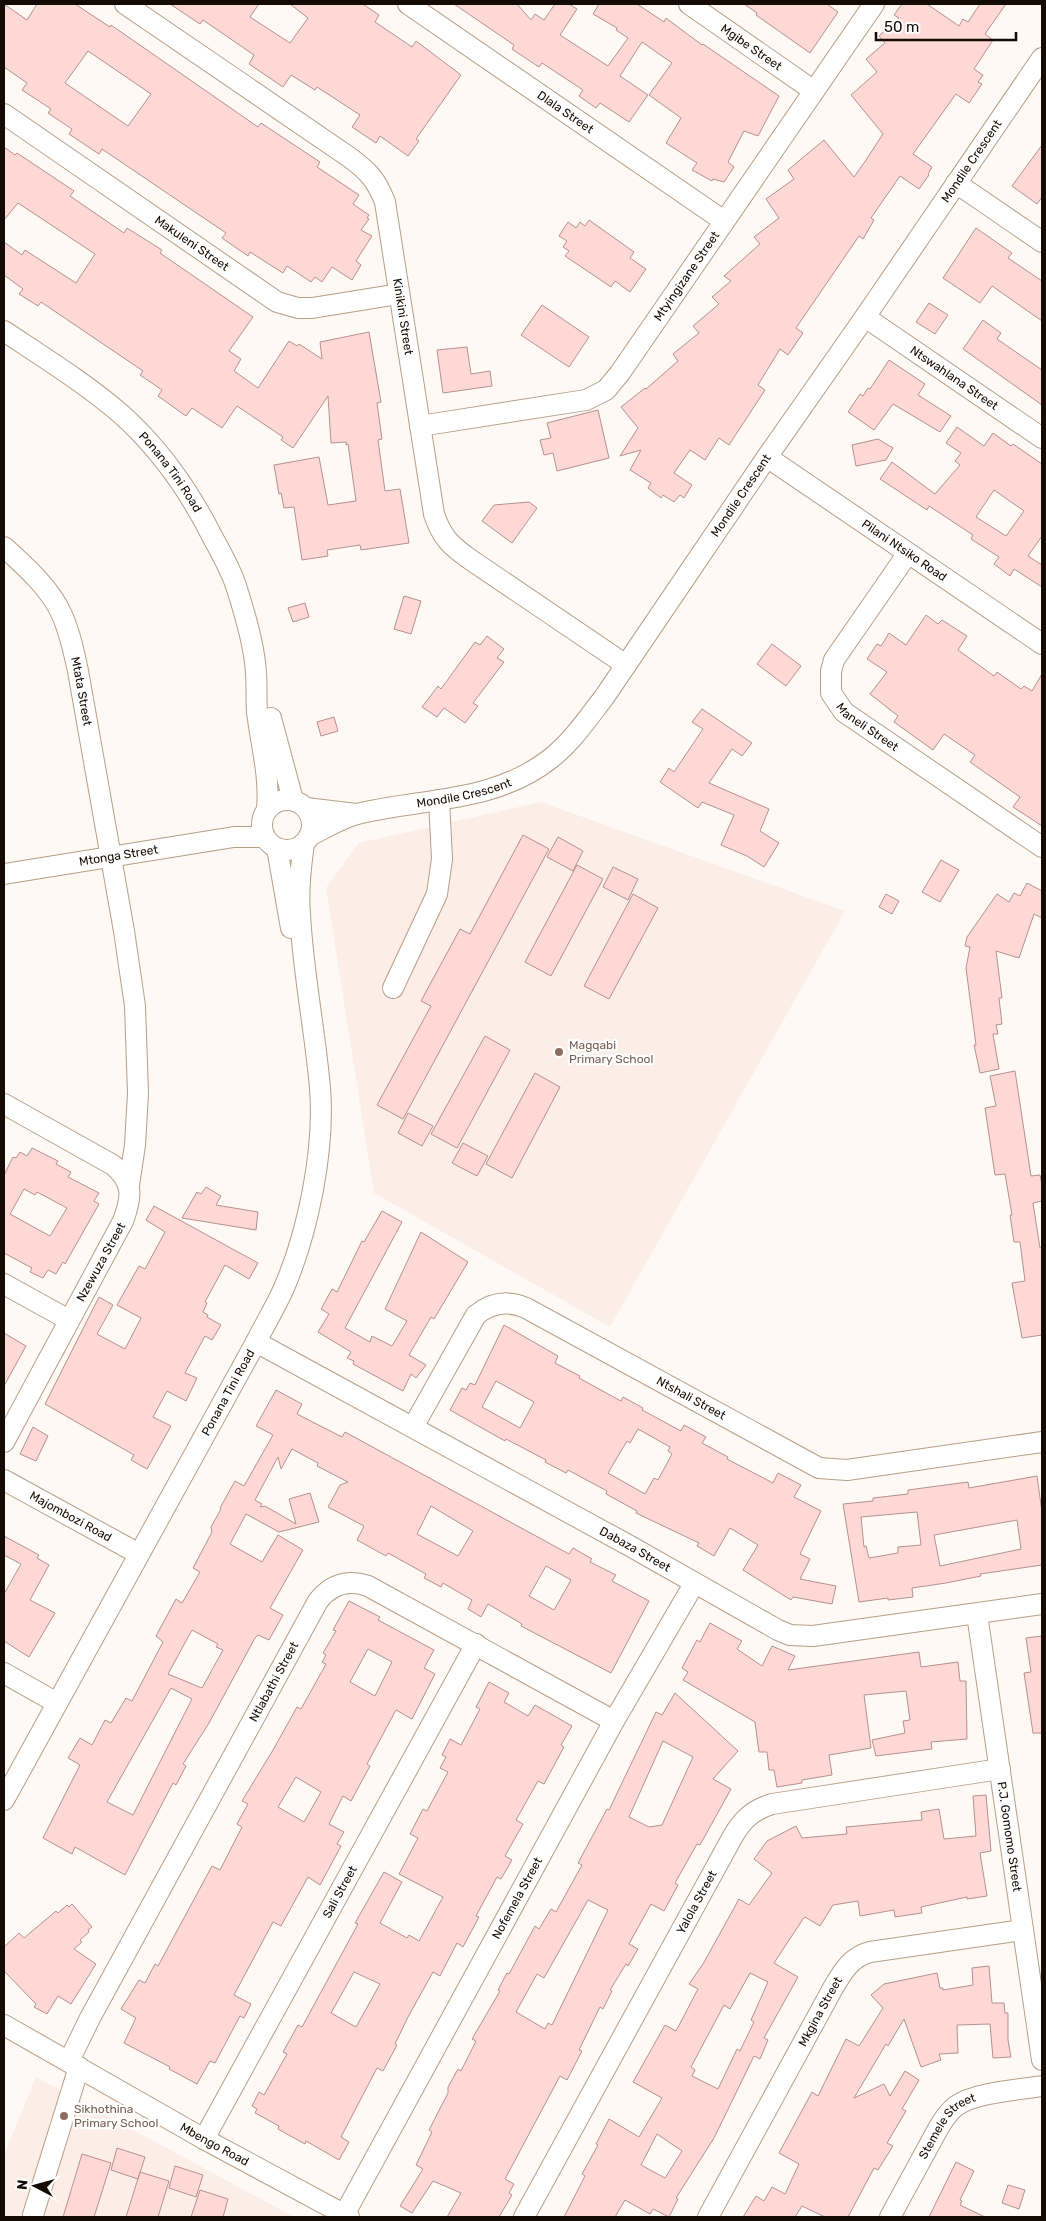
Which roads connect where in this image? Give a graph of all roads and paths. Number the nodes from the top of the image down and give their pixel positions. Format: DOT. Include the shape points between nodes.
graph roads {
  1 [pos="125,4"];
  2 [pos="408,4"];
  3 [pos="689,4"];
  4 [pos="874,4"];
  5 [pos="1042,58"];
  6 [pos="814,91"];
  7 [pos="4,114"];
  8 [pos="956,183"];
  9 [pos="724,220"];
  10 [pos="1042,242"];
  11 [pos="399,294"];
  12 [pos="865,318"];
  13 [pos="4,330"];
  14 [pos="420,426"];
  15 [pos="1042,438"];
  16 [pos="766,457"];
  17 [pos="4,547"];
  18 [pos="908,553"];
  19 [pos="1042,644"];
  20 [pos="626,665"];
  21 [pos="256,673"];
  22 [pos="439,800"];
  23 [pos="299,804"];
  24 [pos="356,814"];
  25 [pos="268,829"];
  26 [pos="306,839"];
  27 [pos="1042,847"];
  28 [pos="110,858"];
  29 [pos="4,874"];
  30 [pos="302,947"];
  31 [pos="393,988"];
  32 [pos="4,1104"];
  33 [pos="128,1185"];
  34 [pos="4,1284"];
  35 [pos="69,1320"];
  36 [pos="256,1342"];
  37 [pos="413,1427"];
  38 [pos="4,1442"];
  39 [pos="1042,1442"];
  40 [pos="4,1480"];
  41 [pos="139,1554"];
  42 [pos="694,1584"];
  43 [pos="1042,1604"];
  44 [pos="976,1614"];
  45 [pos="476,1644"];
  46 [pos="4,1673"];
  47 [pos="57,1703"];
  48 [pos="614,1721"];
  49 [pos="1000,1769"];
  50 [pos="4,1800"];
  51 [pos="1023,1930"];
  52 [pos="4,2025"];
  53 [pos="1042,2060"];
  54 [pos="74,2064"];
  55 [pos="1042,2086"];
  56 [pos="204,2139"];
  57 [pos="33,2215"];
  58 [pos="346,2216"];
  59 [pos="524,2217"];
  60 [pos="708,2217"];
  61 [pos="890,2217"];
  1 -- 11 [label="street, Kinikini Street" via="372,176 385,202"];
  2 -- 9 [label="street, Dlala Street"];
  3 -- 6 [label="street, Mgibe Street"];
  4 -- 6 [label="street, Mtyingizane Street"];
  5 -- 8 [label="street, Mondile Crescent"];
  6 -- 9 [label="street, Mtyingizane Street"];
  7 -- 11 [label="street, Makuleni Street" via="277,302 312,308"];
  8 -- 10 [label="street"];
  8 -- 12 [label="street, Mondile Crescent"];
  9 -- 14 [label="street, Mtyingizane Street" via="620,373 601,393 562,405"];
  11 -- 14 [label="street, Kinikini Street"];
  12 -- 15 [label="street, Ntswahlana Street"];
  12 -- 16 [label="street, Mondile Crescent"];
  13 -- 21 [label="street, Ponana Tini Road" via="120,414 150,443 183,486 237,588"];
  14 -- 20 [label="street, Kinikini Street" via="434,514 448,542"];
  16 -- 18 [label="street, Pilani Ntsiko Road"];
  16 -- 20 [label="street, Mondile Crescent"];
  17 -- 28 [label="street, Mtata Street" via="48,592 69,633"];
  18 -- 19 [label="street, Pilani Ntsiko Road"];
  18 -- 27 [label="street, Maneli Street" via="840,650 830,671 831,693 844,712"];
  20 -- 22 [label="street, Mondile Crescent" via="578,732 550,759 516,780 488,791"];
  21 -- 23 [label="street, Ponana Tini Road"];
  21 -- 25 [label="street, Ponana Tini Road" via="257,712 268,778"];
  22 -- 24 [label="street, Mondile Crescent"];
  22 -- 31 [label="street" via="442,859 437,894"];
  23 -- 24 [label="street, Mondile Crescent"];
  23 -- 25 [label="street" via="283,800 274,803"];
  23 -- 26 [label="street, Ponana Tini Road" via="311,822"];
  24 -- 26 [label="street, Mondile Crescent"];
  25 -- 26 [label="street" via="291,849"];
  25 -- 28 [label="street, Mtonga Street"];
  25 -- 30 [label="street, Ponana Tini Road" via="287,914"];
  26 -- 30 [label="street, Ponana Tini Road" via="300,874"];
  28 -- 29 [label="street, Mtonga Street"];
  28 -- 33 [label="street, Mtata Street" via="135,1006 138,1093 135,1145"];
  30 -- 36 [label="street, Ponana Tini Road" via="320,1090 319,1148 298,1250 284,1288"];
  32 -- 33 [label="street" via="100,1156 121,1172"];
  33 -- 35 [label="street, Nzewuza Street" via="129,1204 124,1221"];
  34 -- 35 [label="street"];
  35 -- 38 [label="street, Nzewuza Street"];
  36 -- 37 [label="street, Dabaza Street"];
  36 -- 41 [label="street, Ponana Tini Road"];
  37 -- 39 [label="street, Ntshali Street" via="476,1315 485,1308 506,1303 526,1308 819,1468 847,1470"];
  37 -- 42 [label="street, Dabaza Street"];
  40 -- 41 [label="street, Majombozi Road"];
  41 -- 47 [label="street, Ponana Tini Road"];
  42 -- 44 [label="street, Dabaza Street" via="790,1635"];
  42 -- 48 [label="street, Nofemela Street"];
  43 -- 44 [label="street, Dabaza Street"];
  44 -- 49 [label="street, P.J. Gomomo Street"];
  45 -- 48 [label="street, Ntlabathi Street"];
  45 -- 54 [label="street, Ntlabathi Street" via="360,1583 341,1584 324,1593 99,2002"];
  45 -- 56 [label="street, Sali Street"];
  46 -- 47 [label="street"];
  47 -- 50 [label="street, Ponana Tini Road"];
  48 -- 58 [label="street, Nofemela Street"];
  49 -- 51 [label="street, P.J. Gomomo Street"];
  49 -- 59 [label="street, Yalola Street" via="772,1804 753,1811 733,1836"];
  51 -- 53 [label="street, P.J. Gomomo Street"];
  51 -- 60 [label="street, Mkgina Street" via="870,1952 849,1963"];
  52 -- 54 [label="street, Mbengo Road"];
  54 -- 56 [label="street, Mbengo Road"];
  54 -- 57 [label="street, Ntlabathi Street"];
  55 -- 61 [label="street, Stemele Street" via="976,2097 957,2105 939,2127"];
  56 -- 58 [label="street, Mbengo Road"];
}
